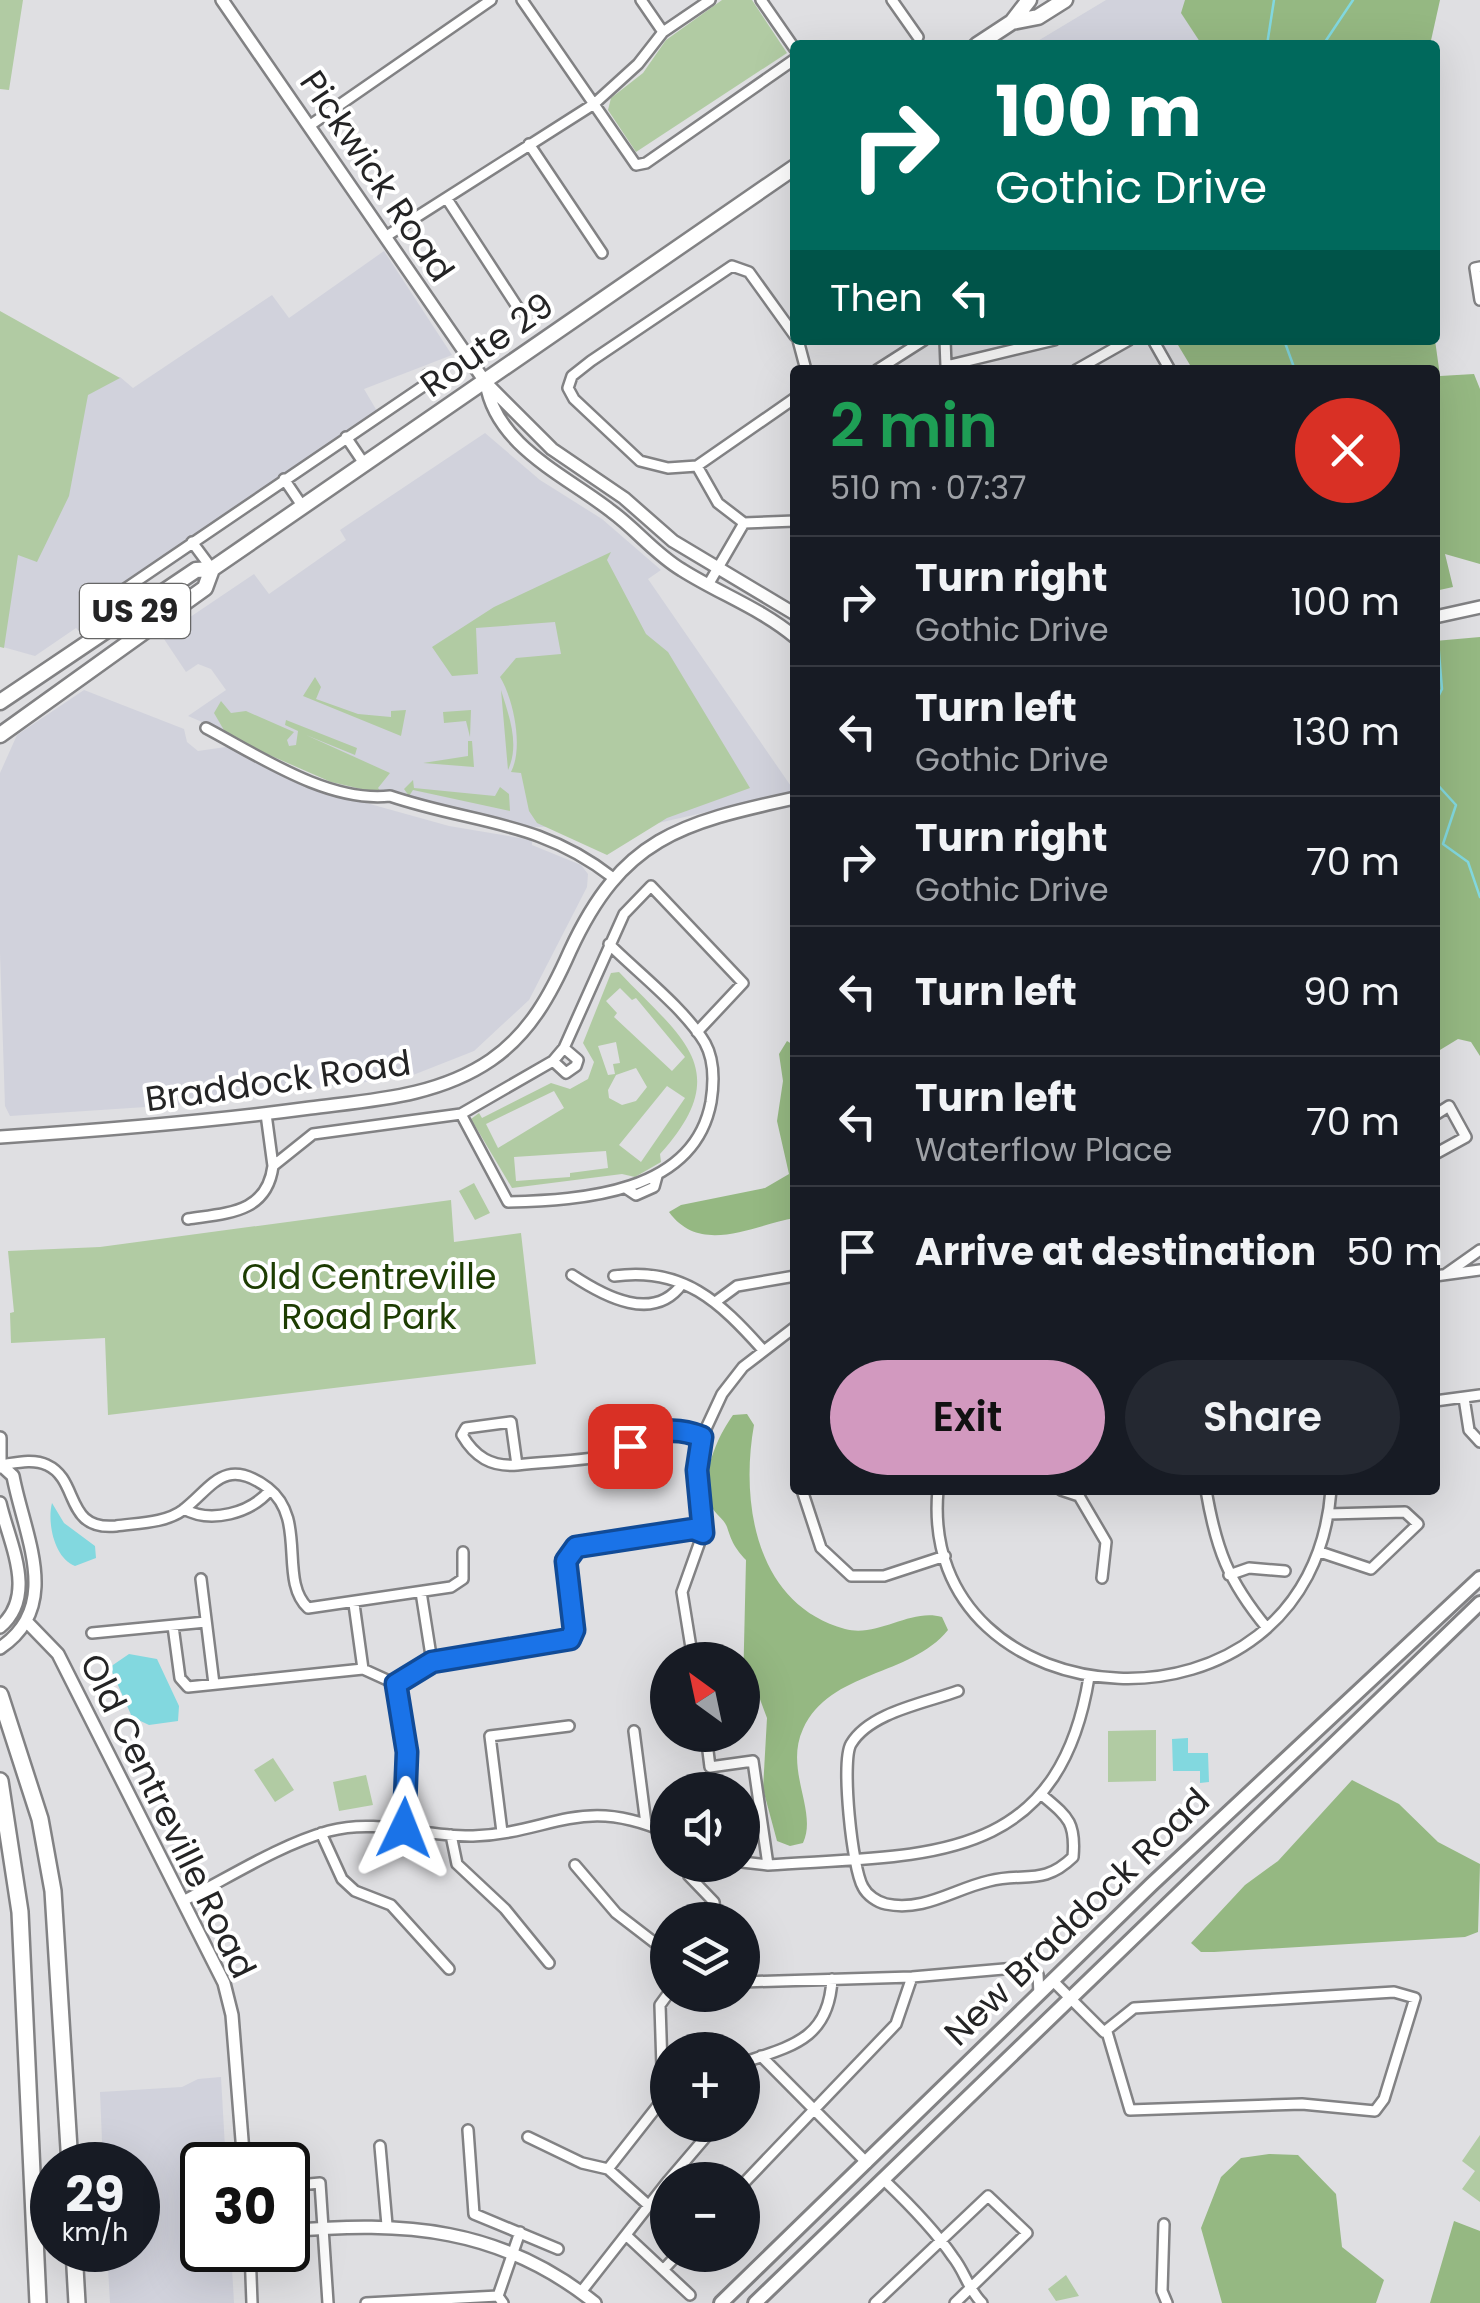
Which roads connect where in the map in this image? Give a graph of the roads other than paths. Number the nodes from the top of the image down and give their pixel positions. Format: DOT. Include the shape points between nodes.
graph roads {
  1 [pos="222,0"];
  2 [pos="491,0"];
  3 [pos="522,0"];
  4 [pos="641,0"];
  5 [pos="710,0"];
  6 [pos="761,0"];
  7 [pos="892,0"];
  8 [pos="1030,0"];
  9 [pos="1065,0"];
  10 [pos="1012,22"];
  11 [pos="663,32"];
  12 [pos="918,37"];
  13 [pos="985,40"];
  14 [pos="790,43"];
  15 [pos="790,62"];
  16 [pos="594,104"];
  17 [pos="309,126"];
  18 [pos="529,144"];
  19 [pos="790,170"];
  20 [pos="447,199"];
  21 [pos="385,237"];
  22 [pos="602,253"];
  23 [pos="1480,268"];
  24 [pos="1480,300"];
  25 [pos="520,311"];
  26 [pos="790,330"];
  27 [pos="916,345"];
  28 [pos="1035,345"];
  29 [pos="1119,345"];
  30 [pos="885,365"];
  31 [pos="958,365"];
  32 [pos="1085,365"];
  33 [pos="427,375"];
  34 [pos="486,383"];
  35 [pos="790,401"];
  36 [pos="346,437"];
  37 [pos="365,464"];
  38 [pos="697,466"];
  39 [pos="284,479"];
  40 [pos="303,507"];
  41 [pos="790,520"];
  42 [pos="744,523"];
  43 [pos="192,542"];
  44 [pos="718,569"];
  45 [pos="212,570"];
  46 [pos="708,584"];
  47 [pos="1480,607"];
  48 [pos="790,611"];
  49 [pos="1440,616"];
  50 [pos="116,624"];
  51 [pos="790,632"];
  52 [pos="0,702"];
  53 [pos="206,728"];
  54 [pos="0,735"];
  55 [pos="790,799"];
  56 [pos="612,878"];
  57 [pos="609,944"];
  58 [pos="697,1032"];
  59 [pos="564,1048"];
  60 [pos="553,1061"];
  61 [pos="1440,1112"];
  62 [pos="266,1114"];
  63 [pos="461,1114"];
  64 [pos="0,1138"];
  65 [pos="1440,1151"];
  66 [pos="273,1166"];
  67 [pos="188,1219"];
  68 [pos="1480,1250"];
  69 [pos="1480,1270"];
  70 [pos="572,1275"];
  71 [pos="614,1276"];
  72 [pos="1440,1276"];
  73 [pos="790,1277"];
  74 [pos="682,1284"];
  75 [pos="718,1300"];
  76 [pos="790,1331"];
  77 [pos="763,1350"];
  78 [pos="1480,1396"];
  79 [pos="1464,1398"];
  80 [pos="1440,1400"];
  81 [pos="702,1437"];
  82 [pos="0,1438"];
  83 [pos="1480,1442"];
  84 [pos="516,1465"];
  85 [pos="0,1466"];
  86 [pos="270,1490"];
  87 [pos="802,1495"];
  88 [pos="939,1495"];
  89 [pos="1081,1495"];
  90 [pos="1207,1495"];
  91 [pos="1330,1495"];
  92 [pos="0,1503"];
  93 [pos="184,1510"];
  94 [pos="1328,1514"];
  95 [pos="703,1533"];
  96 [pos="463,1552"];
  97 [pos="1320,1552"];
  98 [pos="945,1556"];
  99 [pos="1285,1571"];
  100 [pos="1230,1575"];
  101 [pos="1102,1578"];
  102 [pos="1480,1578"];
  103 [pos="201,1579"];
  104 [pos="421,1592"];
  105 [pos="1480,1603"];
  106 [pos="354,1604"];
  107 [pos="27,1622"];
  108 [pos="206,1622"];
  109 [pos="173,1626"];
  110 [pos="0,1627"];
  111 [pos="1267,1628"];
  112 [pos="92,1634"];
  113 [pos="689,1642"];
  114 [pos="0,1648"];
  115 [pos="432,1662"];
  116 [pos="362,1669"];
  117 [pos="1089,1677"];
  118 [pos="214,1684"];
  119 [pos="396,1684"];
  120 [pos="958,1691"];
  121 [pos="0,1694"];
  122 [pos="569,1726"];
  123 [pos="634,1731"];
  124 [pos="708,1752"];
  125 [pos="0,1781"];
  126 [pos="1042,1795"];
  127 [pos="646,1824"];
  128 [pos="650,1826"];
  129 [pos="404,1828"];
  130 [pos="502,1832"];
  131 [pos="321,1833"];
  132 [pos="451,1835"];
  133 [pos="856,1859"];
  134 [pos="760,1864"];
  135 [pos="575,1865"];
  136 [pos="768,1865"];
  137 [pos="695,1882"];
  138 [pos="184,1901"];
  139 [pos="714,1902"];
  140 [pos="650,1939"];
  141 [pos="549,1963"];
  142 [pos="449,1969"];
  143 [pos="912,1977"];
  144 [pos="832,1979"];
  145 [pos="760,1981"];
  146 [pos="1052,1981"];
  147 [pos="1039,1994"];
  148 [pos="1068,1998"];
  149 [pos="660,2012"];
  150 [pos="1107,2032"];
  151 [pos="762,2056"];
  152 [pos="814,2109"];
  153 [pos="468,2130"];
  154 [pos="528,2137"];
  155 [pos="69,2142"];
  156 [pos="242,2142"];
  157 [pos="701,2142"];
  158 [pos="380,2146"];
  159 [pos="684,2162"];
  160 [pos="867,2163"];
  161 [pos="760,2166"];
  162 [pos="608,2170"];
  163 [pos="884,2181"];
  164 [pos="310,2184"];
  165 [pos="650,2201"];
  166 [pos="647,2204"];
  167 [pos="387,2224"];
  168 [pos="1164,2224"];
  169 [pos="324,2228"];
  170 [pos="310,2229"];
  171 [pos="520,2232"];
  172 [pos="627,2236"];
  173 [pos="940,2240"];
  174 [pos="558,2249"];
  175 [pos="514,2252"];
  176 [pos="650,2256"];
  177 [pos="75,2272"];
  178 [pos="251,2272"];
  179 [pos="668,2272"];
  180 [pos="969,2290"];
  181 [pos="581,2292"];
  182 [pos="690,2295"];
  183 [pos="500,2299"];
  184 [pos="882,2301"];
  185 [pos="38,2303"];
  186 [pos="77,2303"];
  187 [pos="252,2303"];
  188 [pos="328,2303"];
  189 [pos="366,2303"];
  190 [pos="596,2303"];
  191 [pos="721,2303"];
  192 [pos="754,2303"];
  193 [pos="955,2303"];
  194 [pos="982,2303"];
  195 [pos="1167,2303"];
  1 -- 17 [label="street, Pickwick Road"];
  2 -- 17 [label="street"];
  3 -- 16 [label="street"];
  4 -- 11 [label="street"];
  5 -- 11 [label="street"];
  6 -- 14 [label="street"];
  7 -- 12 [label="street"];
  8 -- 10 [label="main road"];
  9 -- 10 [label="main road"];
  10 -- 13 [label="main road"];
  11 -- 16 [label="street"];
  15 -- 16 [label="street" via="646,163 636,165 628,156"];
  16 -- 18 [label="street"];
  17 -- 21 [label="street, Pickwick Road"];
  18 -- 20 [label="street"];
  18 -- 22 [label="street"];
  19 -- 34 [label="main road, Route 29 / US 29"];
  20 -- 21 [label="street"];
  20 -- 25 [label="street"];
  21 -- 34 [label="street, Pickwick Road"];
  23 -- 24 [label="street"];
  26 -- 38 [label="street" via="749,272 732,266 572,376 568,388 574,399 640,461"];
  27 -- 30 [label="street"];
  28 -- 31 [label="street"];
  29 -- 32 [label="street"];
  33 -- 36 [label="street" via="425,385"];
  34 -- 37 [label="main road, Route 29 / US 29"];
  34 -- 44 [label="street, Pickwick Road" via="560,456"];
  34 -- 46 [label="street, Pickwick Road" via="490,408 518,442"];
  35 -- 38 [label="street"];
  36 -- 37 [label="street"];
  36 -- 39 [label="street"];
  37 -- 40 [label="main road, Route 29 / US 29"];
  38 -- 42 [label="street" via="718,503"];
  39 -- 40 [label="street"];
  39 -- 43 [label="street"];
  40 -- 45 [label="main road, Route 29 / US 29"];
  41 -- 42 [label="street"];
  42 -- 44 [label="street"];
  43 -- 45 [label="street"];
  43 -- 50 [label="street" via="114,598 110,613"];
  44 -- 46 [label="street"];
  44 -- 48 [label="street, Pickwick Road"];
  45 -- 50 [label="main road, Route 29 / US 29" via="196,570"];
  45 -- 54 [label="main road, Route 29 / US 29" via="206,588"];
  46 -- 51 [label="street, Pickwick Road"];
  47 -- 49 [label="street"];
  50 -- 52 [label="main road, Route 29 / US 29"];
  53 -- 56 [label="street" via="346,792 515,825 562,844"];
  55 -- 56 [label="street, Braddock Road" via="682,828"];
  56 -- 62 [label="street, Braddock Road" via="539,1012 494,1058 426,1090"];
  57 -- 58 [label="street"];
  57 -- 58 [label="street" via="624,914 651,886 743,983"];
  57 -- 59 [label="street"];
  58 -- 63 [label="street" via="711,1058 710,1110 699,1134 657,1176 626,1189 508,1202"];
  59 -- 60 [label="street"];
  59 -- 60 [label="street" via="576,1066 566,1073"];
  60 -- 63 [label="street"];
  61 -- 65 [label="street" via="1449,1106 1466,1137"];
  62 -- 64 [label="street, Braddock Road"];
  62 -- 66 [label="street"];
  63 -- 66 [label="street" via="313,1134"];
  66 -- 67 [label="street" via="271,1184 251,1206"];
  68 -- 72 [label="street"];
  69 -- 72 [label="street"];
  70 -- 74 [label="street" via="601,1294 653,1306"];
  71 -- 74 [label="street" via="641,1272"];
  73 -- 75 [label="street" via="737,1286"];
  74 -- 75 [label="street"];
  75 -- 77 [label="street"];
  76 -- 77 [label="street"];
  77 -- 81 [label="street" via="722,1394"];
  78 -- 79 [label="street"];
  79 -- 80 [label="street"];
  79 -- 83 [label="street" via="1469,1430"];
  81 -- 84 [label="street" via="671,1430 617,1453"];
  81 -- 95 [label="street" via="697,1470"];
  82 -- 85 [label="street"];
  84 -- 84 [label="street" via="511,1422 466,1428 462,1435 480,1457"];
  85 -- 93 [label="street" via="46,1464 58,1472 81,1516 94,1524 167,1518"];
  85 -- 107 [label="street" via="12,1476 35,1563"];
  86 -- 93 [label="street" via="254,1507 237,1512 198,1517"];
  86 -- 93 [label="street" via="255,1480 225,1477 211,1481"];
  86 -- 106 [label="street" via="288,1515 303,1603"];
  87 -- 98 [label="street" via="822,1548 851,1576 884,1576"];
  88 -- 98 [label="street"];
  89 -- 101 [label="street" via="1106,1542"];
  90 -- 100 [label="street" via="1215,1545"];
  91 -- 94 [label="street"];
  92 -- 110 [label="street" via="20,1586 14,1612"];
  94 -- 97 [label="street"];
  94 -- 97 [label="street" via="1405,1512 1418,1524 1372,1569"];
  95 -- 113 [label="street" via="682,1592"];
  95 -- 115 [label="street" via="693,1529 576,1547 566,1561 570,1639"];
  96 -- 104 [label="street" via="466,1570 458,1584"];
  97 -- 111 [label="street" via="1296,1598"];
  98 -- 117 [label="street" via="968,1601 996,1633 1032,1658"];
  99 -- 100 [label="street" via="1249,1568"];
  100 -- 111 [label="street"];
  102 -- 146 [label="main road, New Braddock Road"];
  103 -- 108 [label="street"];
  104 -- 106 [label="street"];
  104 -- 115 [label="street"];
  105 -- 148 [label="main road, New Braddock Road"];
  106 -- 116 [label="street"];
  107 -- 114 [label="street"];
  107 -- 138 [label="street, Old Centreville Road" via="58,1654"];
  108 -- 109 [label="street"];
  108 -- 118 [label="street"];
  109 -- 112 [label="street"];
  109 -- 118 [label="street" via="182,1683"];
  111 -- 117 [label="street" via="1240,1650 1199,1667 1128,1679"];
  115 -- 119 [label="street"];
  116 -- 118 [label="street"];
  116 -- 119 [label="street"];
  117 -- 126 [label="street" via="1075,1738"];
  119 -- 129 [label="street" via="407,1752"];
  120 -- 133 [label="street" via="866,1728 850,1746 845,1767"];
  121 -- 155 [label="highway" via="40,1819 54,1891"];
  122 -- 130 [label="street" via="490,1736"];
  123 -- 127 [label="street"];
  124 -- 136 [label="street" via="710,1767 753,1761"];
  125 -- 185 [label="highway" via="20,1912"];
  126 -- 133 [label="street" via="1002,1827 959,1846"];
  126 -- 133 [label="street" via="1075,1832 1073,1857 1055,1874 989,1880 932,1902 900,1905 870,1896 860,1884"];
  127 -- 128 [label="street"];
  127 -- 130 [label="street" via="585,1815"];
  129 -- 131 [label="street" via="366,1825"];
  129 -- 132 [label="street"];
  130 -- 132 [label="street"];
  131 -- 138 [label="street"];
  131 -- 142 [label="street" via="354,1892 391,1904"];
  132 -- 141 [label="street" via="457,1864"];
  133 -- 136 [label="street"];
  134 -- 136 [label="street"];
  135 -- 140 [label="street" via="616,1913"];
  137 -- 139 [label="street"];
  138 -- 156 [label="street, Old Centreville Road" via="224,1983 232,2015"];
  143 -- 144 [label="street"];
  143 -- 147 [label="street" via="1027,1966 1037,1971"];
  143 -- 152 [label="street" via="896,2024"];
  144 -- 145 [label="street"];
  144 -- 151 [label="street" via="831,2005 817,2028 792,2047"];
  146 -- 147 [label="main road, New Braddock Road"];
  146 -- 148 [label="street"];
  147 -- 160 [label="main road, New Braddock Road"];
  148 -- 150 [label="street"];
  148 -- 163 [label="main road, New Braddock Road"];
  149 -- 162 [label="street" via="663,2099"];
  150 -- 150 [label="street" via="1130,2110 1302,2104 1375,2111 1415,1998 1394,1992 1134,2008"];
  151 -- 152 [label="street"];
  152 -- 160 [label="street"];
  152 -- 161 [label="street"];
  153 -- 171 [label="street" via="474,2214"];
  154 -- 162 [label="street"];
  157 -- 159 [label="street"];
  158 -- 167 [label="street"];
  160 -- 191 [label="main road, New Braddock Road"];
  162 -- 166 [label="street"];
  163 -- 173 [label="street"];
  163 -- 192 [label="main road, New Braddock Road"];
  164 -- 169 [label="street" via="320,2183"];
  165 -- 166 [label="street"];
  166 -- 172 [label="street"];
  167 -- 169 [label="street"];
  167 -- 175 [label="street"];
  168 -- 195 [label="street"];
  169 -- 170 [label="street"];
  169 -- 188 [label="street"];
  171 -- 174 [label="street"];
  171 -- 175 [label="street"];
  172 -- 176 [label="street"];
  172 -- 181 [label="street"];
  173 -- 180 [label="street"];
  173 -- 180 [label="street" via="988,2196 1027,2233"];
  173 -- 184 [label="street"];
  175 -- 181 [label="street"];
  175 -- 183 [label="street"];
  177 -- 186 [label="highway"];
  178 -- 187 [label="street"];
  179 -- 182 [label="street"];
  180 -- 193 [label="street"];
  180 -- 194 [label="street"];
  181 -- 190 [label="street"];
  183 -- 189 [label="street"];
}
